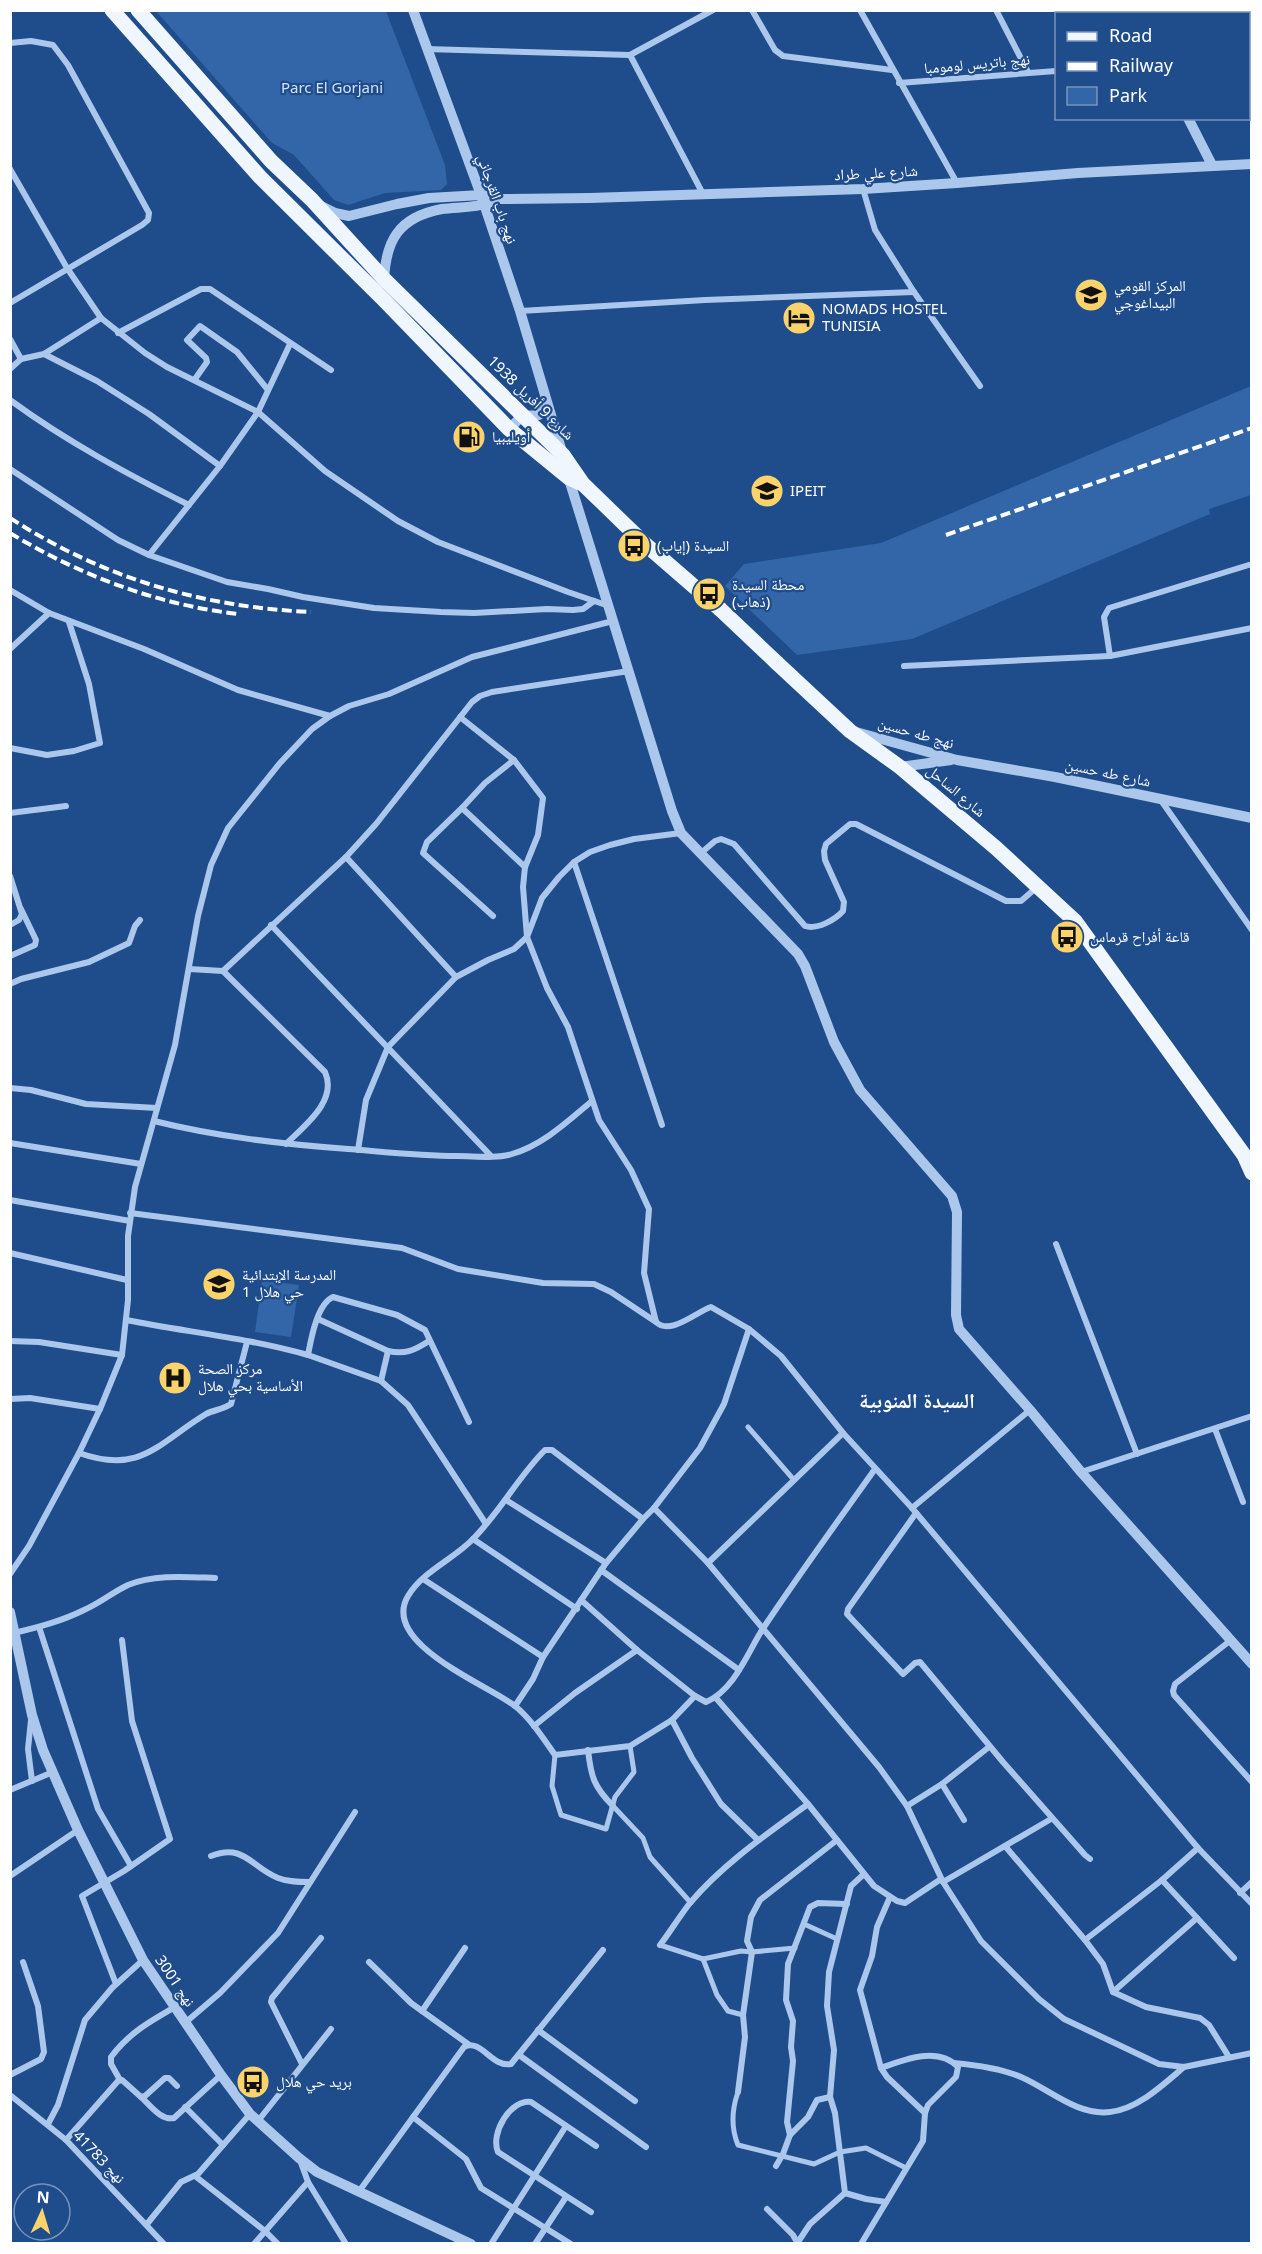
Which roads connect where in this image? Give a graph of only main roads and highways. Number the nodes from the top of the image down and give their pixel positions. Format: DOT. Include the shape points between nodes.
graph roads {
  1 [pos="112,10"];
  2 [pos="138,10"];
  3 [pos="576,481"];
  4 [pos="1248,1159"];
  5 [pos="1251,1173"];
  1 -- 3 [label="main road" via="260,177 509,429"];
  2 -- 3 [label="main road, شارع 9 أفريل 1938" via="271,161 563,455"];
  3 -- 4 [label="main road, شارع الساحل, bridge" via="850,730 900,767 1075,921"];
  4 -- 5 [label="main road, شارع الساحل"];
}
